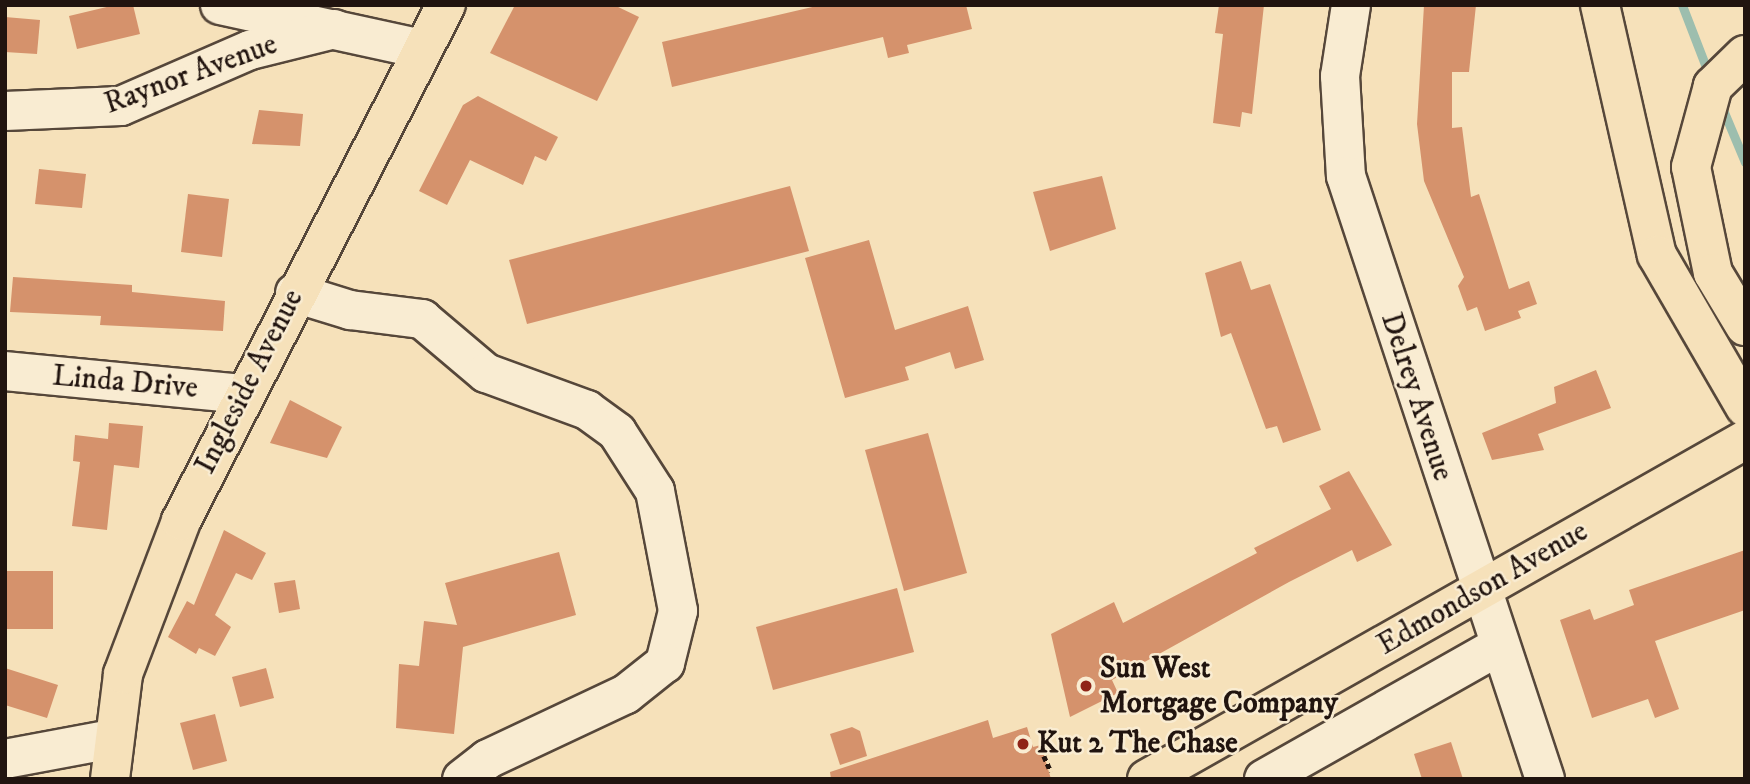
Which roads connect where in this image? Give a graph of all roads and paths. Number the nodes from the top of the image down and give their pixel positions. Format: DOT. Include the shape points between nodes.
graph roads {
  1 [pos="220,5"];
  2 [pos="446,5"];
  3 [pos="1351,5"];
  4 [pos="1600,5"];
  5 [pos="334,29"];
  6 [pos="422,49"];
  7 [pos="1745,55"];
  8 [pos="5,111"];
  9 [pos="295,293"];
  10 [pos="1745,326"];
  11 [pos="5,372"];
  12 [pos="244,394"];
  13 [pos="1745,407"];
  14 [pos="1745,440"];
  15 [pos="1481,590"];
  16 [pos="1499,646"];
  17 [pos="112,739"];
  18 [pos="1044,756"];
  19 [pos="5,759"];
  20 [pos="1051,772"];
  21 [pos="110,779"];
  22 [pos="462,779"];
  23 [pos="1147,779"];
  24 [pos="1264,779"];
  25 [pos="1545,779"];
  1 -- 5 [label="street"];
  2 -- 6 [label="main road, Ingleside Avenue"];
  3 -- 15 [label="street, Delrey Avenue" via="1340,76 1346,176"];
  4 -- 13 [label="main road" via="1657,255"];
  5 -- 6 [label="street"];
  5 -- 8 [label="street, Raynor Avenue" via="250,50 121,106"];
  6 -- 9 [label="main road, Ingleside Avenue"];
  7 -- 10 [label="main road" via="1713,86 1690,167 1713,273"];
  9 -- 12 [label="main road, Ingleside Avenue"];
  9 -- 22 [label="street" via="350,310 422,319 486,373 587,411 617,432 655,491 678,611 665,663 626,694 488,758"];
  11 -- 12 [label="street, Linda Drive"];
  12 -- 17 [label="main road, Ingleside Avenue" via="148,600 123,674"];
  14 -- 15 [label="main road, Edmondson Avenue"];
  15 -- 16 [label="street, Delrey Avenue"];
  15 -- 23 [label="main road, Edmondson Avenue"];
  16 -- 24 [label="street"];
  16 -- 25 [label="street, Delrey Avenue"];
  17 -- 19 [label="street"];
  17 -- 21 [label="main road, Ingleside Avenue"];
  18 -- 20 [label="path"];
}
